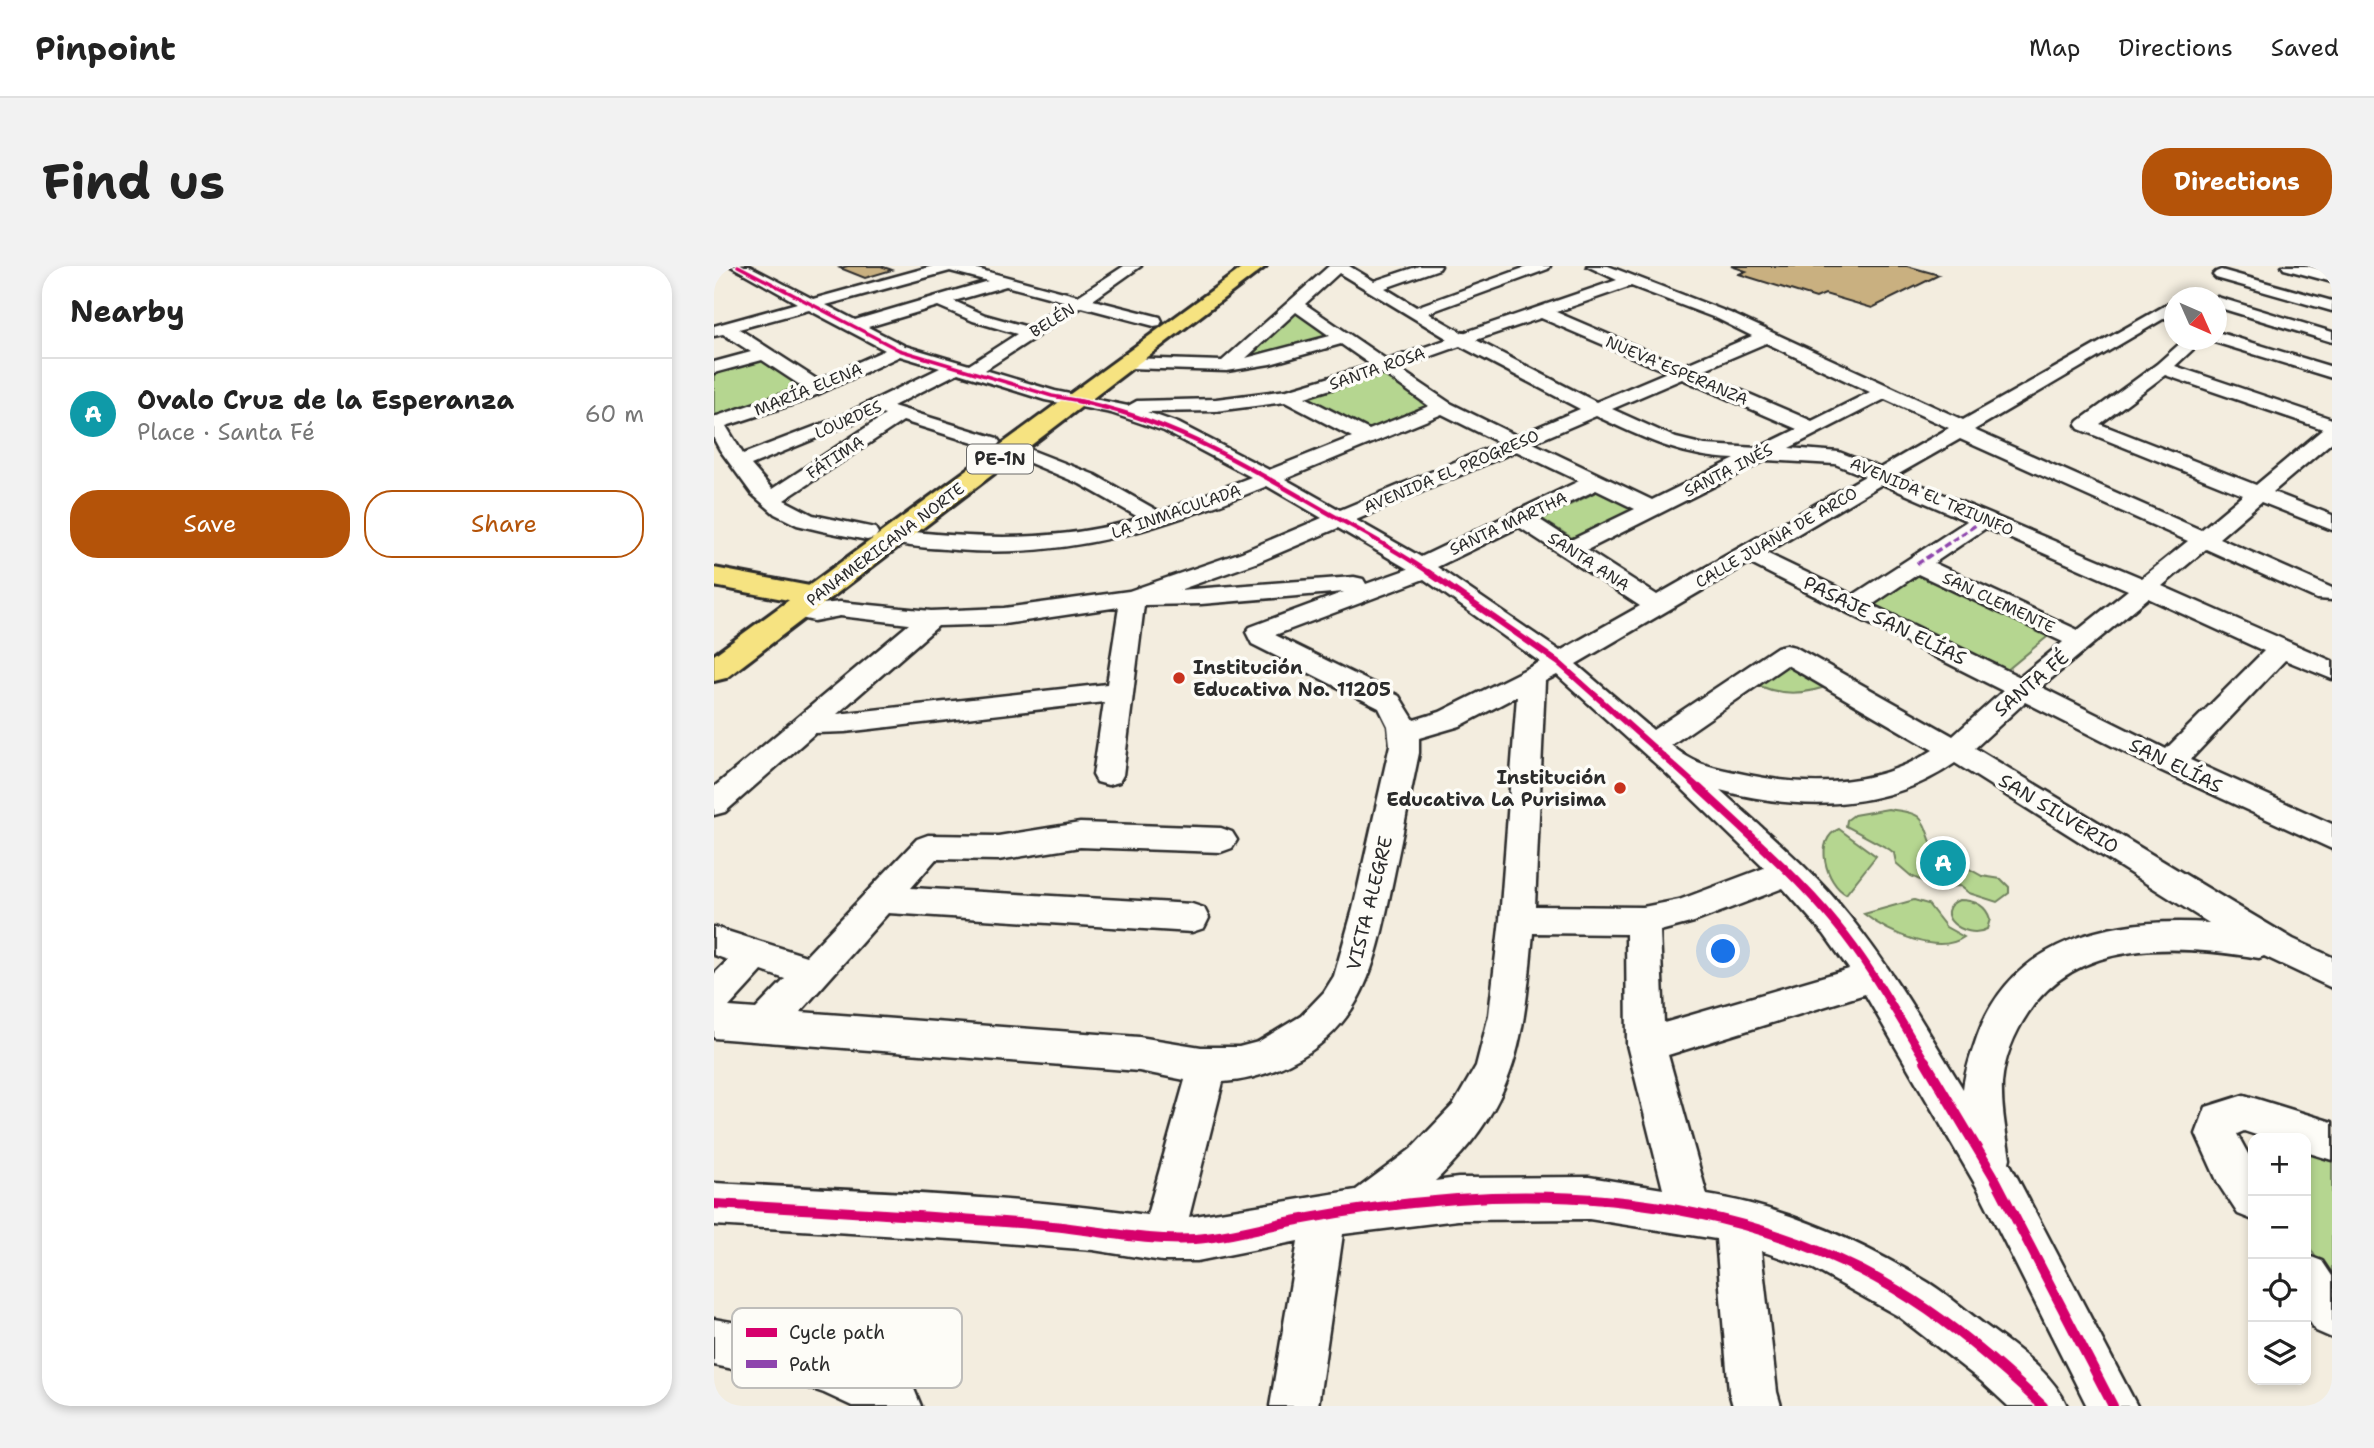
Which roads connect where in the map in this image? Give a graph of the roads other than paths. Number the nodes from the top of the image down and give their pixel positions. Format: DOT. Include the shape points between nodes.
graph roads {
  1 [pos="738,266"];
  2 [pos="949,266"];
  3 [pos="1110,266"];
  4 [pos="1257,266"];
  5 [pos="1339,266"];
  6 [pos="1434,266"];
  7 [pos="1543,266"];
  8 [pos="1594,266"];
  9 [pos="2289,266"];
  10 [pos="1131,268"];
  11 [pos="2222,274"];
  12 [pos="2332,277"];
  13 [pos="1006,281"];
  14 [pos="1630,281"];
  15 [pos="1373,287"];
  16 [pos="940,301"];
  17 [pos="1082,301"];
  18 [pos="809,304"];
  19 [pos="1295,304"];
  20 [pos="2227,305"];
  21 [pos="2332,306"];
  22 [pos="2164,311"];
  23 [pos="1542,312"];
  24 [pos="1414,313"];
  25 [pos="2152,318"];
  26 [pos="1183,319"];
  27 [pos="2164,322"];
  28 [pos="1149,324"];
  29 [pos="851,327"];
  30 [pos="720,329"];
  31 [pos="1030,333"];
  32 [pos="1768,336"];
  33 [pos="2332,337"];
  34 [pos="1342,338"];
  35 [pos="1460,340"];
  36 [pos="2227,341"];
  37 [pos="899,350"];
  38 [pos="2183,350"];
  39 [pos="763,354"];
  40 [pos="1128,363"];
  41 [pos="1227,366"];
  42 [pos="1384,366"];
  43 [pos="714,368"];
  44 [pos="2163,368"];
  45 [pos="962,370"];
  46 [pos="1684,373"];
  47 [pos="2332,373"];
  48 [pos="817,388"];
  49 [pos="1885,392"];
  50 [pos="1289,396"];
  51 [pos="1064,399"];
  52 [pos="877,407"];
  53 [pos="1443,407"];
  54 [pos="1115,408"];
  55 [pos="1597,409"];
  56 [pos="900,414"];
  57 [pos="714,424"];
  58 [pos="2332,426"];
  59 [pos="1812,428"];
  60 [pos="1962,429"];
  61 [pos="2332,432"];
  62 [pos="1369,438"];
  63 [pos="1518,442"];
  64 [pos="1001,445"];
  65 [pos="1760,454"];
  66 [pos="738,461"];
  67 [pos="714,466"];
  68 [pos="1883,475"];
  69 [pos="1268,478"];
  70 [pos="1597,481"];
  71 [pos="2259,493"];
  72 [pos="770,500"];
  73 [pos="1652,509"];
  74 [pos="1521,517"];
  75 [pos="1339,519"];
  76 [pos="1985,519"];
  77 [pos="1157,520"];
  78 [pos="2332,523"];
  79 [pos="867,533"];
  80 [pos="895,537"];
  81 [pos="2203,539"];
  82 [pos="1572,549"];
  83 [pos="1748,553"];
  84 [pos="1917,564"];
  85 [pos="1413,572"];
  86 [pos="714,577"];
  87 [pos="2145,587"];
  88 [pos="714,593"];
  89 [pos="2326,594"];
  90 [pos="1133,598"];
  91 [pos="801,602"];
  92 [pos="1855,605"];
  93 [pos="1657,606"];
  94 [pos="931,619"];
  95 [pos="2081,641"];
  96 [pos="714,645"];
  97 [pos="2281,649"];
  98 [pos="1545,670"];
  99 [pos="714,671"];
  100 [pos="2332,671"];
  101 [pos="2022,688"];
  102 [pos="1118,692"];
  103 [pos="807,724"];
  104 [pos="1405,732"];
  105 [pos="1652,744"];
  106 [pos="1954,749"];
  107 [pos="2170,763"];
  108 [pos="1677,767"];
  109 [pos="1108,775"];
  110 [pos="714,804"];
  111 [pos="2332,836"];
  112 [pos="1222,840"];
  113 [pos="1788,872"];
  114 [pos="881,899"];
  115 [pos="1192,918"];
  116 [pos="1517,919"];
  117 [pos="1643,920"];
  118 [pos="714,941"];
  119 [pos="2281,948"];
  120 [pos="756,954"];
  121 [pos="813,973"];
  122 [pos="2332,973"];
  123 [pos="1874,976"];
  124 [pos="714,998"];
  125 [pos="714,1022"];
  126 [pos="764,1026"];
  127 [pos="1646,1045"];
  128 [pos="1208,1066"];
  129 [pos="2332,1141"];
  130 [pos="1993,1175"];
  131 [pos="2251,1196"];
  132 [pos="714,1204"];
  133 [pos="1343,1213"];
  134 [pos="1691,1215"];
  135 [pos="1735,1222"];
  136 [pos="1162,1240"];
  137 [pos="2311,1284"];
  138 [pos="2332,1315"];
  139 [pos="714,1342"];
  140 [pos="732,1344"];
  141 [pos="866,1388"];
  142 [pos="897,1406"];
  143 [pos="1294,1406"];
  144 [pos="1757,1406"];
  145 [pos="2043,1406"];
  146 [pos="2113,1406"];
  1 -- 18 [label="street"];
  2 -- 13 [label="street"];
  2 -- 18 [label="street"];
  3 -- 10 [label="street"];
  4 -- 26 [label="main road, PANAMERICANA NORTE / PE-1N"];
  5 -- 15 [label="street, AVENIDA EL TRIUNFO"];
  5 -- 19 [label="street"];
  6 -- 15 [label="street"];
  7 -- 24 [label="street"];
  8 -- 14 [label="street"];
  9 -- 12 [label="street"];
  10 -- 17 [label="street, BELÉN"];
  11 -- 21 [label="street"];
  13 -- 16 [label="street"];
  13 -- 17 [label="street"];
  14 -- 23 [label="street, SANTA ROSA"];
  14 -- 32 [label="street"];
  15 -- 24 [label="street, AVENIDA EL TRIUNFO"];
  16 -- 29 [label="street"];
  16 -- 31 [label="street"];
  17 -- 28 [label="street"];
  17 -- 31 [label="street, BELÉN"];
  18 -- 29 [label="street"];
  18 -- 30 [label="street"];
  19 -- 34 [label="street"];
  19 -- 41 [label="street"];
  20 -- 33 [label="street"];
  22 -- 25 [label="street, CALLE JUANA DE ARCO"];
  23 -- 35 [label="street, SANTA ROSA"];
  23 -- 46 [label="street, NUEVA ESPERANZA"];
  24 -- 35 [label="street, AVENIDA EL TRIUNFO"];
  25 -- 27 [label="street"];
  25 -- 60 [label="street, CALLE JUANA DE ARCO"];
  26 -- 28 [label="main road"];
  26 -- 40 [label="main road, PANAMERICANA NORTE / PE-1N"];
  28 -- 51 [label="main road, PANAMERICANA NORTE / PE-1N"];
  29 -- 37 [label="street"];
  30 -- 39 [label="street"];
  31 -- 45 [label="street, BELÉN"];
  32 -- 46 [label="street, AVENIDA EL PROGRESO"];
  32 -- 49 [label="street"];
  34 -- 41 [label="street" via="1279,357"];
  34 -- 42 [label="street"];
  35 -- 42 [label="street, SANTA ROSA"];
  35 -- 55 [label="street, AVENIDA EL TRIUNFO"];
  36 -- 47 [label="street"];
  37 -- 45 [label="street"];
  37 -- 48 [label="street, MARÍA ELENA"];
  38 -- 44 [label="street"];
  39 -- 43 [label="street"];
  39 -- 48 [label="street"];
  40 -- 41 [label="street"];
  40 -- 51 [label="main road, PANAMERICANA NORTE / PE-1N"];
  42 -- 50 [label="street, SANTA ROSA"];
  42 -- 53 [label="street"];
  44 -- 58 [label="street"];
  44 -- 71 [label="street" via="2086,425"];
  45 -- 51 [label="street"];
  45 -- 52 [label="street, LOURDES"];
  46 -- 55 [label="street, AVENIDA EL PROGRESO"];
  46 -- 59 [label="street, NUEVA ESPERANZA"];
  48 -- 57 [label="street, MARÍA ELENA"];
  49 -- 59 [label="street, SANTA INÉS"];
  49 -- 60 [label="street"];
  50 -- 54 [label="street, SANTA ROSA" via="1216,405"];
  50 -- 62 [label="street"];
  51 -- 54 [label="street"];
  51 -- 64 [label="main road, PANAMERICANA NORTE / PE-1N"];
  52 -- 56 [label="street"];
  52 -- 66 [label="street, LOURDES"];
  53 -- 62 [label="street, LA INMACULADA"];
  53 -- 63 [label="street"];
  54 -- 69 [label="street" via="1171,428"];
  55 -- 63 [label="street, AVENIDA EL PROGRESO"];
  55 -- 65 [label="street, AVENIDA EL TRIUNFO" via="1684,447"];
  56 -- 64 [label="street"];
  56 -- 72 [label="street, FÁTIMA"];
  57 -- 66 [label="street"];
  59 -- 65 [label="street, SANTA INÉS"];
  60 -- 68 [label="street, CALLE JUANA DE ARCO"];
  60 -- 81 [label="street"];
  61 -- 71 [label="street, SANTA FÉ"];
  62 -- 69 [label="street, LA INMACULADA"];
  63 -- 70 [label="street"];
  63 -- 75 [label="street, AVENIDA EL PROGRESO"];
  64 -- 77 [label="street" via="1084,477"];
  64 -- 79 [label="main road, PANAMERICANA NORTE / PE-1N"];
  64 -- 80 [label="main road, PANAMERICANA NORTE / PE-1N"];
  65 -- 68 [label="street, AVENIDA EL TRIUNFO" via="1816,454"];
  65 -- 73 [label="street, SANTA INÉS"];
  66 -- 67 [label="street, LOURDES"];
  66 -- 72 [label="street"];
  68 -- 76 [label="street, AVENIDA EL TRIUNFO"];
  68 -- 83 [label="street, CALLE JUANA DE ARCO"];
  69 -- 75 [label="street"];
  69 -- 77 [label="street, LA INMACULADA"];
  70 -- 73 [label="street"];
  70 -- 74 [label="street, SANTA MARTHA"];
  71 -- 78 [label="street"];
  71 -- 81 [label="street, SANTA FÉ"];
  72 -- 79 [label="street" via="797,517"];
  73 -- 82 [label="street, SANTA INÉS"];
  74 -- 82 [label="street, SANTA ANA"];
  74 -- 85 [label="street, SANTA MARTHA"];
  75 -- 85 [label="street"];
  75 -- 90 [label="street, AVENIDA EL PROGRESO" via="1250,557"];
  76 -- 84 [label="street"];
  76 -- 87 [label="street, AVENIDA EL TRIUNFO"];
  77 -- 80 [label="street, LA INMACULADA" via="1098,536 1033,544 946,544"];
  79 -- 91 [label="main road, PANAMERICANA NORTE / PE-1N"];
  80 -- 91 [label="main road, PANAMERICANA NORTE / PE-1N"];
  81 -- 87 [label="street, SANTA FÉ"];
  81 -- 89 [label="street"];
  82 -- 93 [label="street, SANTA ANA"];
  83 -- 92 [label="street, PASAJE SAN ELÍAS"];
  83 -- 93 [label="street, CALLE JUANA DE ARCO"];
  84 -- 92 [label="street"];
  84 -- 95 [label="street, SAN CLEMENTE"];
  85 -- 90 [label="street" via="1201,597"];
  85 -- 98 [label="street"];
  85 -- 104 [label="street, SANTA MARTHA" via="1259,632 1261,638 1389,702 1401,716"];
  86 -- 91 [label="main road, AVENIDA EL PROGRESO"];
  87 -- 95 [label="street, SANTA FÉ"];
  87 -- 97 [label="street, AVENIDA EL TRIUNFO"];
  88 -- 91 [label="main road, AVENIDA EL PROGRESO"];
  90 -- 94 [label="street, AVENIDA EL PROGRESO" via="1004,617"];
  90 -- 102 [label="street"];
  91 -- 94 [label="street, AVENIDA EL PROGRESO"];
  91 -- 96 [label="main road, PANAMERICANA NORTE / PE-1N"];
  91 -- 99 [label="main road, PANAMERICANA NORTE / PE-1N"];
  92 -- 101 [label="street, PASAJE SAN ELÍAS"];
  93 -- 98 [label="street, CALLE JUANA DE ARCO"];
  94 -- 103 [label="street"];
  95 -- 101 [label="street, SANTA FÉ"];
  97 -- 100 [label="street, AVENIDA EL TRIUNFO"];
  97 -- 107 [label="street"];
  98 -- 104 [label="street, CALLE JUANA DE ARCO" via="1450,719"];
  98 -- 105 [label="street"];
  98 -- 116 [label="street"];
  101 -- 106 [label="street, SANTA FÉ"];
  101 -- 107 [label="street, SAN ELÍAS"];
  102 -- 103 [label="street"];
  102 -- 109 [label="street"];
  103 -- 110 [label="street"];
  104 -- 128 [label="street, VISTA ALEGRE" via="1372,900 1345,991 1296,1042 1240,1063"];
  105 -- 106 [label="street, SAN SILVERIO" via="1786,653"];
  105 -- 108 [label="street"];
  106 -- 108 [label="street, SANTA FÉ" via="1918,772 1833,795 1736,785"];
  106 -- 119 [label="street, SAN SILVERIO"];
  107 -- 111 [label="street, SAN ELÍAS"];
  108 -- 113 [label="street"];
  112 -- 114 [label="street" via="1080,835 998,848 928,847"];
  113 -- 117 [label="street" via="1682,913"];
  113 -- 123 [label="street" via="1836,924"];
  114 -- 115 [label="street"];
  114 -- 121 [label="street"];
  116 -- 117 [label="street"];
  116 -- 133 [label="street" via="1507,1015 1494,1070 1468,1117 1425,1163"];
  117 -- 127 [label="street"];
  118 -- 120 [label="street"];
  119 -- 122 [label="street, SAN SILVERIO"];
  119 -- 130 [label="street" via="2175,933 2127,936 2085,948 2048,967 2018,994 1997,1028 1984,1070 1983,1120"];
  120 -- 121 [label="street"];
  120 -- 124 [label="street"];
  121 -- 126 [label="street"];
  123 -- 127 [label="street"];
  123 -- 130 [label="street"];
  125 -- 126 [label="street, VISTA ALEGRE"];
  126 -- 128 [label="street, VISTA ALEGRE" via="1139,1054"];
  127 -- 134 [label="street"];
  128 -- 136 [label="street"];
  129 -- 131 [label="street" via="2244,1113 2220,1120 2216,1134"];
  130 -- 146 [label="street"];
  132 -- 136 [label="street" via="1093,1229"];
  133 -- 134 [label="street" via="1458,1199 1589,1198"];
  133 -- 136 [label="street" via="1197,1239"];
  133 -- 143 [label="street"];
  134 -- 135 [label="street"];
  135 -- 144 [label="street"];
  135 -- 145 [label="street" via="1824,1251 1914,1300 1998,1364"];
  137 -- 138 [label="street"];
  139 -- 140 [label="street"];
  141 -- 142 [label="street"];
}
